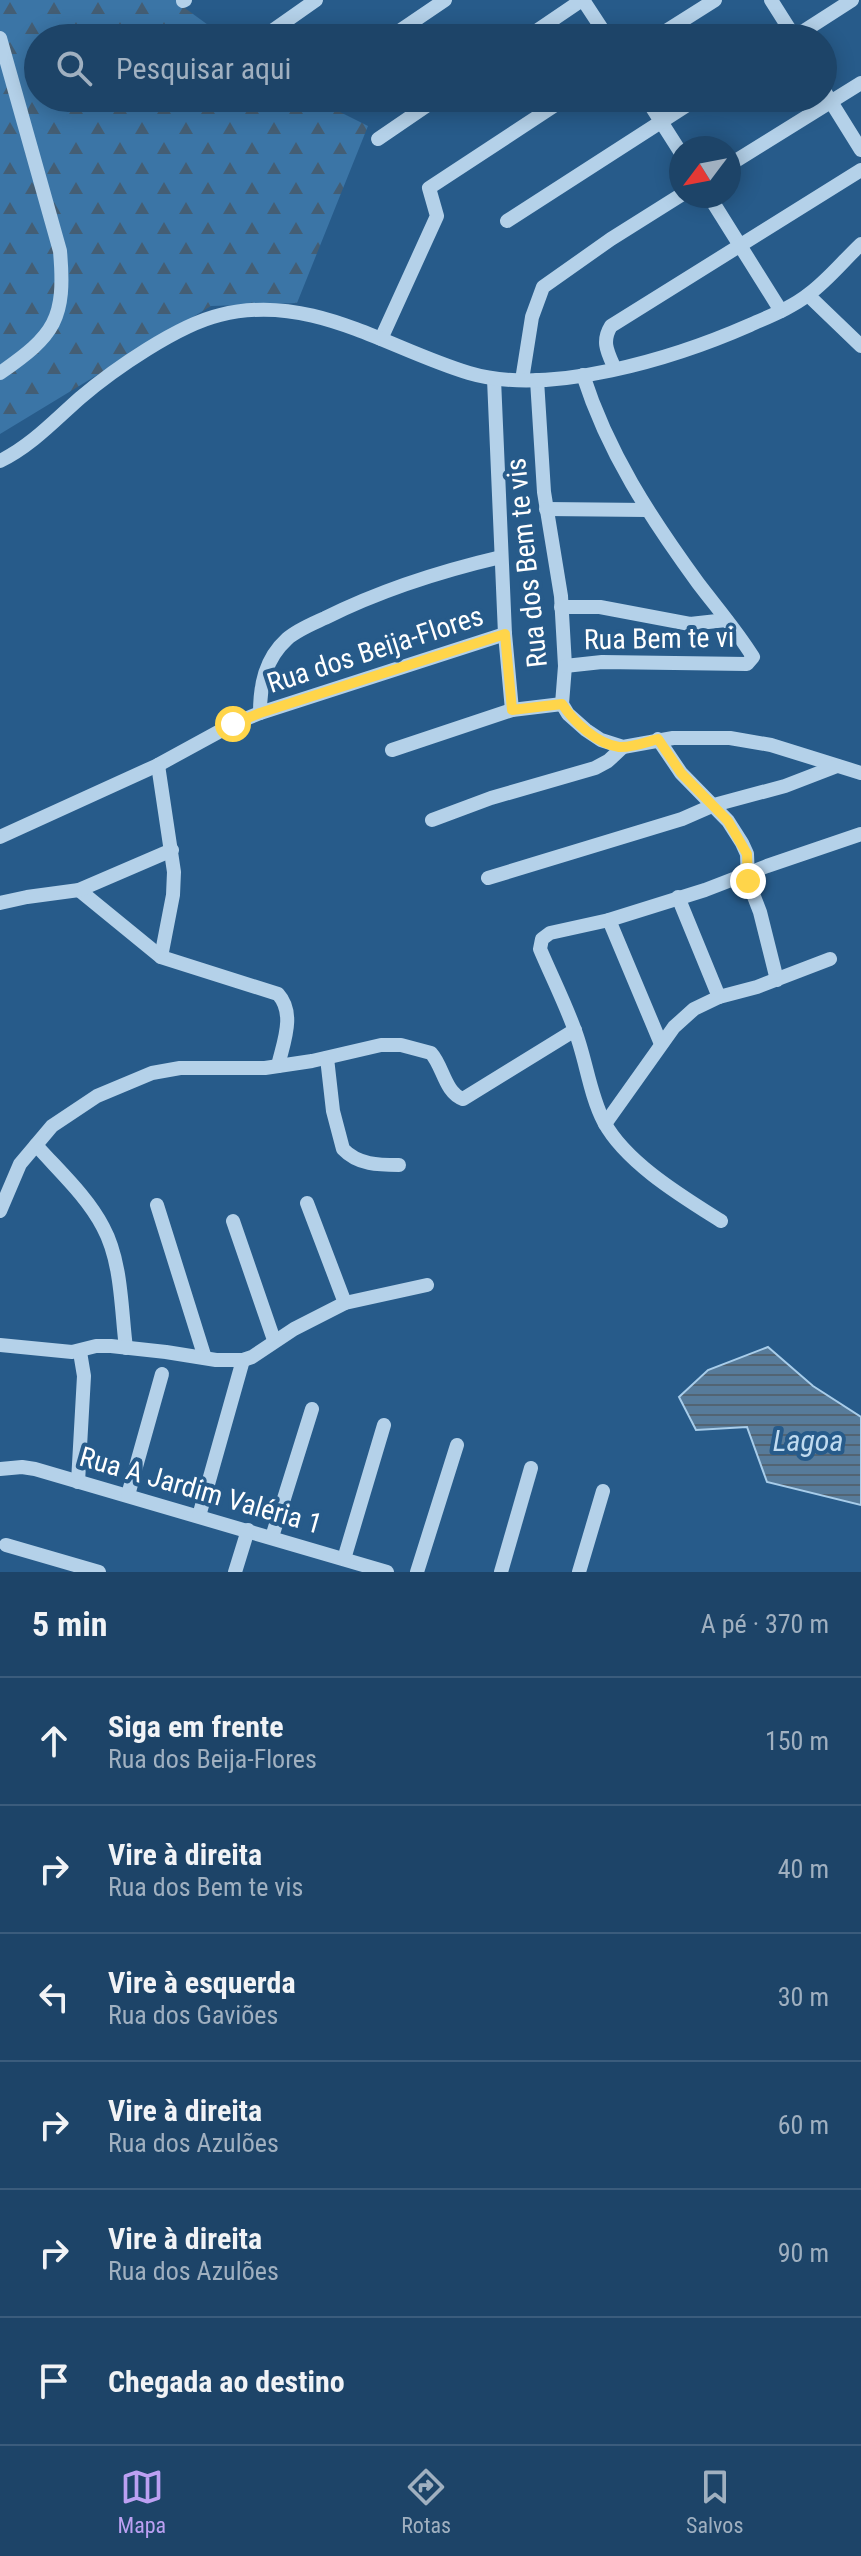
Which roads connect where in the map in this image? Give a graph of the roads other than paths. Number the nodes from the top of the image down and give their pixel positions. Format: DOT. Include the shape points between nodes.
graph roads {
  1 [pos="316,0"];
  2 [pos="445,0"];
  3 [pos="582,0"];
  4 [pos="715,0"];
  5 [pos="771,0"];
  6 [pos="852,0"];
  7 [pos="282,24"];
  8 [pos="410,24"];
  9 [pos="547,24"];
  10 [pos="598,24"];
  11 [pos="677,24"];
  12 [pos="786,24"];
  13 [pos="815,24"];
  14 [pos="0,38"];
  15 [pos="861,83"];
  16 [pos="837,92"];
  17 [pos="418,112"];
  18 [pos="545,112"];
  19 [pos="655,112"];
  20 [pos="676,112"];
  21 [pos="804,112"];
  22 [pos="837,112"];
  23 [pos="661,122"];
  24 [pos="670,136"];
  25 [pos="378,139"];
  26 [pos="861,150"];
  27 [pos="741,157"];
  28 [pos="861,170"];
  29 [pos="669,203"];
  30 [pos="716,208"];
  31 [pos="507,221"];
  32 [pos="861,244"];
  33 [pos="739,245"];
  34 [pos="808,295"];
  35 [pos="781,311"];
  36 [pos="381,339"];
  37 [pos="861,346"];
  38 [pos="615,369"];
  39 [pos="0,373"];
  40 [pos="583,375"];
  41 [pos="494,379"];
  42 [pos="530,380"];
  43 [pos="0,461"];
  44 [pos="546,509"];
  45 [pos="647,510"];
  46 [pos="501,557"];
  47 [pos="561,607"];
  48 [pos="726,620"];
  49 [pos="505,634"];
  50 [pos="565,666"];
  51 [pos="562,704"];
  52 [pos="512,710"];
  53 [pos="260,713"];
  54 [pos="658,739"];
  55 [pos="623,747"];
  56 [pos="392,750"];
  57 [pos="158,765"];
  58 [pos="837,766"];
  59 [pos="861,773"];
  60 [pos="714,805"];
  61 [pos="432,820"];
  62 [pos="861,834"];
  63 [pos="0,837"];
  64 [pos="172,850"];
  65 [pos="747,873"];
  66 [pos="488,878"];
  67 [pos="79,890"];
  68 [pos="678,897"];
  69 [pos="0,903"];
  70 [pos="609,920"];
  71 [pos="161,957"];
  72 [pos="830,959"];
  73 [pos="777,980"];
  74 [pos="719,997"];
  75 [pos="575,1030"];
  76 [pos="661,1044"];
  77 [pos="327,1058"];
  78 [pos="278,1066"];
  79 [pos="605,1124"];
  80 [pos="36,1145"];
  81 [pos="399,1165"];
  82 [pos="307,1203"];
  83 [pos="157,1205"];
  84 [pos="0,1211"];
  85 [pos="233,1221"];
  86 [pos="721,1221"];
  87 [pos="427,1285"];
  88 [pos="345,1303"];
  89 [pos="274,1340"];
  90 [pos="0,1345"];
  91 [pos="126,1348"];
  92 [pos="80,1352"];
  93 [pos="205,1358"];
  94 [pos="243,1360"];
  95 [pos="162,1374"];
  96 [pos="312,1409"];
  97 [pos="384,1425"];
  98 [pos="457,1445"];
  99 [pos="531,1468"];
  100 [pos="0,1469"];
  101 [pos="78,1482"];
  102 [pos="603,1491"];
  103 [pos="128,1495"];
  104 [pos="199,1516"];
  105 [pos="248,1530"];
  106 [pos="272,1537"];
  107 [pos="6,1545"];
  108 [pos="344,1559"];
  109 [pos="99,1572"];
  110 [pos="235,1572"];
  111 [pos="387,1572"];
  112 [pos="417,1572"];
  113 [pos="501,1572"];
  114 [pos="579,1572"];
  1 -- 7 [label="street"];
  2 -- 8 [label="street"];
  3 -- 9 [label="street"];
  3 -- 10 [label="street"];
  4 -- 11 [label="street"];
  5 -- 12 [label="street"];
  6 -- 13 [label="street"];
  14 -- 39 [label="street" via="62,274 51,329 33,350"];
  15 -- 16 [label="street"];
  17 -- 25 [label="street"];
  18 -- 36 [label="street" via="429,188 437,216"];
  19 -- 23 [label="street"];
  20 -- 23 [label="street"];
  21 -- 27 [label="street"];
  22 -- 26 [label="street"];
  23 -- 24 [label="street"];
  23 -- 31 [label="street"];
  28 -- 33 [label="street"];
  29 -- 42 [label="street, Rua dos Bem te vis" via="543,287 532,317"];
  30 -- 33 [label="street"];
  32 -- 34 [label="street"];
  33 -- 35 [label="street"];
  33 -- 38 [label="street" via="611,326 605,345"];
  34 -- 35 [label="street"];
  34 -- 37 [label="street"];
  35 -- 38 [label="street" via="682,352"];
  36 -- 41 [label="street"];
  36 -- 43 [label="street" via="305,312 220,315 174,335 111,374"];
  38 -- 40 [label="street"];
  40 -- 42 [label="street"];
  40 -- 45 [label="street, Rua Bem te vi" via="604,435"];
  41 -- 42 [label="street"];
  41 -- 46 [label="street, Rua dos Bem te vis"];
  42 -- 44 [label="street, Rua dos Bem te vis"];
  44 -- 45 [label="street"];
  44 -- 47 [label="street, Rua dos Bem te vis"];
  45 -- 48 [label="street, Rua Bem te vi"];
  46 -- 49 [label="street, Rua dos Bem te vis"];
  46 -- 53 [label="street" via="377,595 296,633 266,670"];
  47 -- 48 [label="street, Rua Bem te vi" via="600,607 690,624"];
  47 -- 50 [label="street, Rua dos Bem te vis"];
  48 -- 50 [label="street, Rua Bem te vi" via="753,657 751,662"];
  49 -- 52 [label="street, Rua dos Bem te vis"];
  49 -- 53 [label="street, Rua dos Beija-Flores"];
  50 -- 51 [label="street, Rua dos Bem te vis"];
  51 -- 52 [label="street"];
  51 -- 55 [label="street, Rua dos Bem te vis" via="586,730"];
  52 -- 56 [label="street"];
  53 -- 57 [label="street, Rua dos Beija-Flores"];
  54 -- 55 [label="street"];
  54 -- 58 [label="street" via="746,740"];
  54 -- 60 [label="street" via="681,773"];
  55 -- 61 [label="street" via="595,768"];
  57 -- 63 [label="street, Rua dos Beija-Flores"];
  57 -- 64 [label="street"];
  58 -- 59 [label="street"];
  58 -- 60 [label="street"];
  60 -- 65 [label="street" via="742,843"];
  60 -- 66 [label="street"];
  62 -- 65 [label="street"];
  64 -- 67 [label="street"];
  64 -- 71 [label="street" via="173,895"];
  65 -- 68 [label="street"];
  65 -- 73 [label="street"];
  67 -- 69 [label="street"];
  67 -- 71 [label="street"];
  68 -- 70 [label="street"];
  68 -- 74 [label="street"];
  70 -- 75 [label="street" via="542,939 540,949"];
  70 -- 76 [label="street"];
  71 -- 78 [label="street" via="278,994 288,1014"];
  72 -- 73 [label="street"];
  73 -- 74 [label="street"];
  74 -- 76 [label="street" via="685,1016"];
  75 -- 77 [label="street" via="463,1099 455,1096 437,1059 415,1047 381,1045"];
  75 -- 79 [label="street"];
  76 -- 79 [label="street"];
  77 -- 78 [label="street"];
  77 -- 81 [label="street" via="343,1149 375,1165"];
  78 -- 80 [label="street" via="152,1073 67,1114"];
  79 -- 86 [label="street" via="652,1174"];
  80 -- 84 [label="street" via="20,1164"];
  80 -- 91 [label="street" via="103,1227 116,1266"];
  82 -- 88 [label="street"];
  83 -- 93 [label="street"];
  85 -- 89 [label="street"];
  87 -- 88 [label="street"];
  88 -- 89 [label="street"];
  89 -- 94 [label="street"];
  90 -- 92 [label="street"];
  91 -- 92 [label="street" via="96,1346"];
  91 -- 93 [label="street"];
  92 -- 101 [label="street" via="84,1376"];
  93 -- 94 [label="street"];
  94 -- 104 [label="street"];
  95 -- 103 [label="street"];
  96 -- 106 [label="street"];
  97 -- 108 [label="street"];
  98 -- 112 [label="street"];
  99 -- 113 [label="street"];
  100 -- 101 [label="street, Rua A Jardim Valéria 1" via="22,1467"];
  101 -- 103 [label="street, Rua A Jardim Valéria 1"];
  102 -- 114 [label="street"];
  103 -- 104 [label="street, Rua A Jardim Valéria 1"];
  104 -- 105 [label="street, Rua A Jardim Valéria 1"];
  105 -- 106 [label="street, Rua A Jardim Valéria 1"];
  105 -- 110 [label="street"];
  106 -- 108 [label="street, Rua A Jardim Valéria 1"];
  107 -- 109 [label="street"];
  108 -- 111 [label="street, Rua A Jardim Valéria 1"];
}
